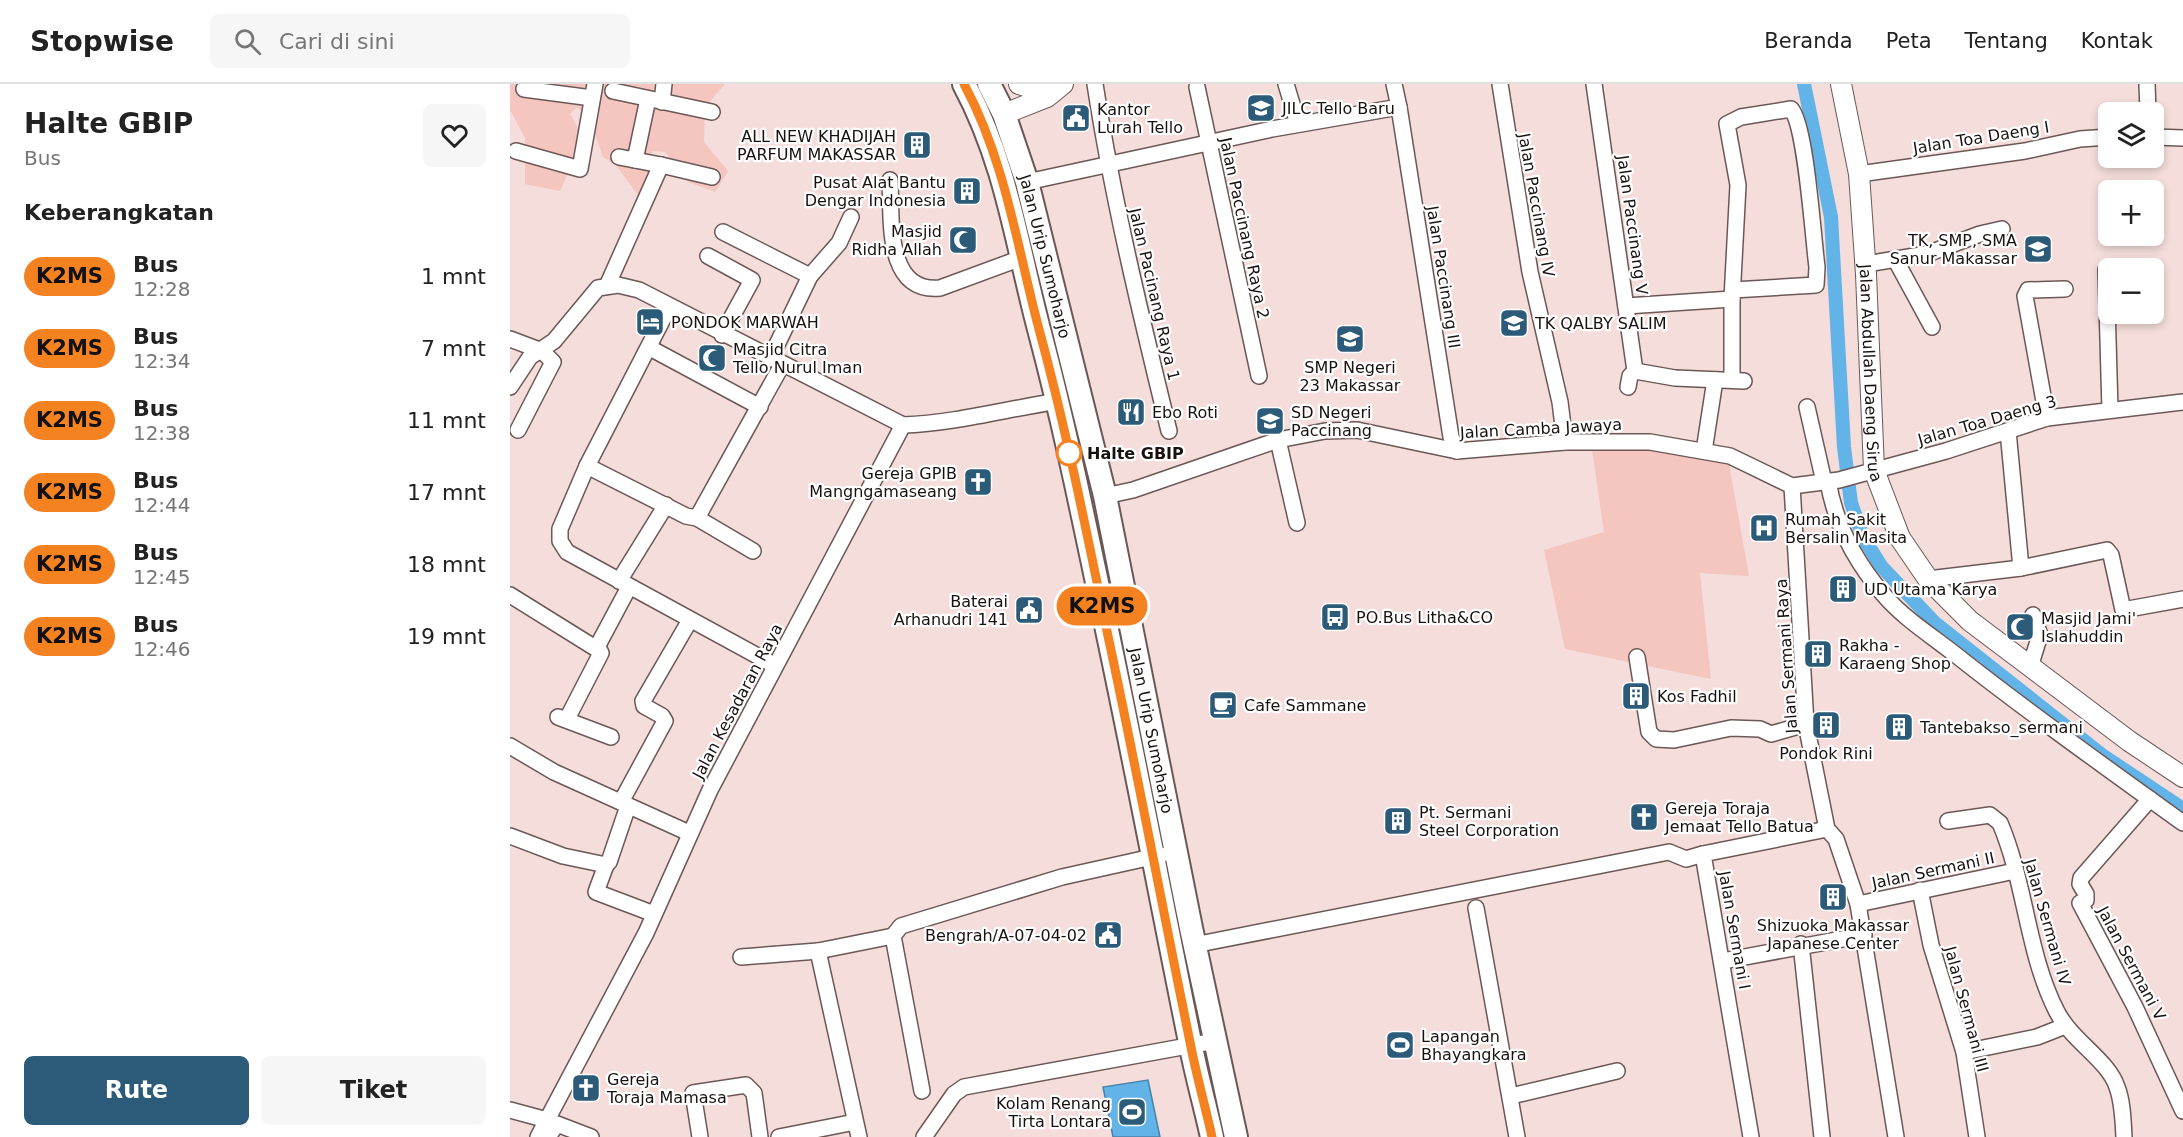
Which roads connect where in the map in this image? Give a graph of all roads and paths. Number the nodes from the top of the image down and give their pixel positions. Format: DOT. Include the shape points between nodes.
graph roads {
  1 [pos="664,84"];
  2 [pos="964,84"];
  3 [pos="989,84"];
  4 [pos="1019,84"];
  5 [pos="1049,84"];
  6 [pos="1064,84"];
  7 [pos="1095,84"];
  8 [pos="1286,84"];
  9 [pos="1394,84"];
  10 [pos="1500,84"];
  11 [pos="1594,84"];
  12 [pos="1841,84"];
  13 [pos="2147,84"];
  14 [pos="1197,87"];
  15 [pos="524,89"];
  16 [pos="593,91"];
  17 [pos="613,91"];
  18 [pos="655,100"];
  19 [pos="2148,102"];
  20 [pos="1399,107"];
  21 [pos="712,112"];
  22 [pos="1004,114"];
  23 [pos="982,121"];
  24 [pos="1298,124"];
  25 [pos="2098,137"];
  26 [pos="2164,137"];
  27 [pos="2183,138"];
  28 [pos="1208,144"];
  29 [pos="516,151"];
  30 [pos="619,157"];
  31 [pos="635,160"];
  32 [pos="661,165"];
  33 [pos="1108,165"];
  34 [pos="1859,174"];
  35 [pos="712,177"];
  36 [pos="890,180"];
  37 [pos="1028,182"];
  38 [pos="1005,186"];
  39 [pos="851,217"];
  40 [pos="2001,230"];
  41 [pos="723,232"];
  42 [pos="708,256"];
  43 [pos="1024,258"];
  44 [pos="1895,259"];
  45 [pos="1866,264"];
  46 [pos="810,276"];
  47 [pos="606,286"];
  48 [pos="2065,289"];
  49 [pos="1733,295"];
  50 [pos="1626,306"];
  51 [pos="669,307"];
  52 [pos="2108,324"];
  53 [pos="1932,327"];
  54 [pos="722,335"];
  55 [pos="510,339"];
  56 [pos="650,348"];
  57 [pos="542,351"];
  58 [pos="776,362"];
  59 [pos="1635,371"];
  60 [pos="1259,376"];
  61 [pos="1715,380"];
  62 [pos="510,387"];
  63 [pos="1628,387"];
  64 [pos="1059,401"];
  65 [pos="2183,402"];
  66 [pos="760,407"];
  67 [pos="1807,407"];
  68 [pos="2110,410"];
  69 [pos="2047,418"];
  70 [pos="903,425"];
  71 [pos="518,430"];
  72 [pos="1169,430"];
  73 [pos="2008,431"];
  74 [pos="1278,440"];
  75 [pos="1565,442"];
  76 [pos="1457,451"];
  77 [pos="1704,451"];
  78 [pos="587,466"];
  79 [pos="1871,471"];
  80 [pos="1830,481"];
  81 [pos="1792,486"];
  82 [pos="1105,496"];
  83 [pos="666,505"];
  84 [pos="697,518"];
  85 [pos="1297,523"];
  86 [pos="753,551"];
  87 [pos="2021,568"];
  88 [pos="1928,579"];
  89 [pos="624,584"];
  90 [pos="510,595"];
  91 [pos="2183,599"];
  92 [pos="2033,615"];
  93 [pos="690,620"];
  94 [pos="1128,620"];
  95 [pos="1106,624"];
  96 [pos="597,647"];
  97 [pos="1637,657"];
  98 [pos="774,665"];
  99 [pos="2030,667"];
  100 [pos="1149,710"];
  101 [pos="1125,714"];
  102 [pos="1806,724"];
  103 [pos="611,736"];
  104 [pos="510,746"];
  105 [pos="2183,777"];
  106 [pos="2150,799"];
  107 [pos="624,804"];
  108 [pos="1948,821"];
  109 [pos="2183,823"];
  110 [pos="1827,829"];
  111 [pos="689,833"];
  112 [pos="510,836"];
  113 [pos="1165,854"];
  114 [pos="1703,854"];
  115 [pos="606,865"];
  116 [pos="2015,871"];
  117 [pos="1920,890"];
  118 [pos="1858,904"];
  119 [pos="1476,908"];
  120 [pos="654,914"];
  121 [pos="1864,935"];
  122 [pos="892,936"];
  123 [pos="1801,944"];
  124 [pos="1194,945"];
  125 [pos="818,951"];
  126 [pos="741,957"];
  127 [pos="1723,961"];
  128 [pos="2065,1026"];
  129 [pos="1215,1041"];
  130 [pos="1190,1046"];
  131 [pos="1964,1052"];
  132 [pos="1617,1071"];
  133 [pos="922,1091"];
  134 [pos="1511,1096"];
  135 [pos="510,1110"];
  136 [pos="2183,1111"];
  137 [pos="547,1120"];
  138 [pos="857,1130"];
  139 [pos="937,1130"];
  140 [pos="538,1137"];
  141 [pos="548,1137"];
  142 [pos="591,1137"];
  143 [pos="700,1137"];
  144 [pos="760,1137"];
  145 [pos="779,1137"];
  146 [pos="924,1137"];
  147 [pos="1212,1137"];
  148 [pos="1236,1137"];
  149 [pos="1517,1137"];
  150 [pos="1751,1137"];
  151 [pos="1822,1137"];
  152 [pos="1896,1137"];
  153 [pos="1977,1137"];
  154 [pos="2124,1137"];
  1 -- 18 [label="street"];
  2 -- 23 [label="highway, Jalan Urip Sumoharjo"];
  3 -- 22 [label="highway, Jalan Urip Sumoharjo"];
  4 -- 5 [label="main road"];
  6 -- 22 [label="main road" via="1037,102"];
  7 -- 33 [label="street, Jalan Pacinang Raya 1"];
  8 -- 24 [label="street"];
  9 -- 20 [label="street, Jalan Paccinang III"];
  10 -- 75 [label="street, Jalan Paccinang IV"];
  11 -- 50 [label="street, Jalan Paccinang V"];
  12 -- 34 [label="main road, Jalan Abdullah Daeng Sirua"];
  13 -- 19 [label="street"];
  14 -- 28 [label="street, Jalan Paccinang Raya 2"];
  15 -- 16 [label="street"];
  16 -- 29 [label="street" via="580,169"];
  17 -- 18 [label="street"];
  18 -- 21 [label="street"];
  18 -- 31 [label="street"];
  20 -- 24 [label="street"];
  20 -- 76 [label="street, Jalan Paccinang III" via="1451,437"];
  22 -- 23 [label="highway"];
  22 -- 37 [label="highway, Jalan Urip Sumoharjo"];
  23 -- 38 [label="highway, Jalan Urip Sumoharjo"];
  24 -- 28 [label="street"];
  25 -- 34 [label="street, Jalan Toa Daeng I"];
  26 -- 27 [label="street"];
  28 -- 33 [label="street"];
  28 -- 60 [label="street, Jalan Paccinang Raya 2"];
  30 -- 31 [label="street"];
  31 -- 32 [label="street"];
  32 -- 35 [label="street"];
  32 -- 47 [label="street"];
  33 -- 37 [label="street"];
  33 -- 72 [label="street, Jalan Pacinang Raya 1"];
  34 -- 45 [label="main road, Jalan Abdullah Daeng Sirua"];
  36 -- 43 [label="street" via="893,253 917,285 940,288"];
  37 -- 38 [label="highway"];
  37 -- 82 [label="highway, Jalan Urip Sumoharjo"];
  38 -- 43 [label="highway, Jalan Urip Sumoharjo"];
  39 -- 46 [label="street" via="839,243"];
  40 -- 44 [label="street" via="1927,255"];
  41 -- 46 [label="street"];
  42 -- 54 [label="street" via="752,280"];
  43 -- 64 [label="highway, Jalan Urip Sumoharjo" via="1033,308"];
  44 -- 45 [label="street"];
  44 -- 53 [label="street"];
  45 -- 79 [label="main road, Jalan Abdullah Daeng Sirua"];
  46 -- 58 [label="street"];
  47 -- 51 [label="street" via="639,290"];
  47 -- 57 [label="street" via="592,294 555,342"];
  48 -- 69 [label="street" via="2028,290 2025,296"];
  49 -- 49 [label="street" via="1816,285 1803,149 1791,109 1741,117 1727,124 1738,185"];
  49 -- 50 [label="street"];
  49 -- 61 [label="street" via="1738,380"];
  50 -- 59 [label="street, Jalan Paccinang V"];
  51 -- 54 [label="street"];
  51 -- 56 [label="street"];
  52 -- 68 [label="street"];
  54 -- 58 [label="street"];
  55 -- 57 [label="street"];
  56 -- 66 [label="street"];
  56 -- 78 [label="street"];
  57 -- 62 [label="street" via="530,357"];
  57 -- 71 [label="street" via="553,364"];
  58 -- 66 [label="street"];
  58 -- 70 [label="street"];
  59 -- 61 [label="street"];
  59 -- 63 [label="street"];
  61 -- 77 [label="street"];
  64 -- 70 [label="street" via="942,423"];
  64 -- 95 [label="highway, Jalan Urip Sumoharjo"];
  65 -- 68 [label="street, Jalan Toa Daeng 3"];
  66 -- 84 [label="street"];
  67 -- 80 [label="street"];
  68 -- 69 [label="street, Jalan Toa Daeng 3"];
  69 -- 73 [label="street, Jalan Toa Daeng 3"];
  70 -- 98 [label="street, Jalan Kesadaran Raya"];
  73 -- 79 [label="street, Jalan Toa Daeng 3"];
  73 -- 87 [label="street"];
  74 -- 76 [label="street, Jalan Camba Jawaya" via="1357,430"];
  74 -- 82 [label="street, Jalan Camba Jawaya"];
  74 -- 85 [label="street"];
  75 -- 76 [label="street, Jalan Camba Jawaya"];
  75 -- 77 [label="street, Jalan Camba Jawaya" via="1640,442"];
  77 -- 81 [label="street, Jalan Camba Jawaya" via="1748,463"];
  78 -- 83 [label="street"];
  78 -- 89 [label="street" via="559,537 567,552"];
  79 -- 80 [label="street"];
  79 -- 88 [label="main road, Jalan Abdullah Daeng Sirua" via="1900,538"];
  80 -- 81 [label="street"];
  80 -- 106 [label="street" via="1832,507 1842,532 1884,596 1986,680"];
  81 -- 102 [label="street, Jalan Sermani Raya"];
  82 -- 94 [label="highway, Jalan Urip Sumoharjo"];
  83 -- 84 [label="street"];
  83 -- 89 [label="street"];
  84 -- 86 [label="street"];
  87 -- 88 [label="street"];
  87 -- 91 [label="street" via="2107,550 2123,610"];
  88 -- 99 [label="main road, Jalan Abdullah Daeng Sirua" via="1970,621"];
  89 -- 93 [label="street"];
  89 -- 96 [label="street"];
  90 -- 96 [label="street"];
  92 -- 99 [label="street" via="2040,635"];
  93 -- 98 [label="street"];
  93 -- 107 [label="street" via="643,701 644,706 665,721"];
  94 -- 95 [label="highway"];
  94 -- 100 [label="highway, Jalan Urip Sumoharjo"];
  95 -- 101 [label="highway, Jalan Urip Sumoharjo"];
  96 -- 103 [label="street" via="601,653 562,718"];
  97 -- 102 [label="street" via="1649,732 1656,739 1674,740 1731,728 1760,729 1771,734"];
  98 -- 111 [label="street, Jalan Kesadaran Raya"];
  99 -- 105 [label="main road, Jalan Abdullah Daeng Sirua"];
  100 -- 101 [label="highway"];
  100 -- 113 [label="highway, Jalan Urip Sumoharjo"];
  101 -- 113 [label="highway, Jalan Urip Sumoharjo"];
  102 -- 110 [label="street, Jalan Sermani Raya"];
  104 -- 107 [label="street" via="554,772"];
  106 -- 109 [label="street"];
  106 -- 136 [label="street, Jalan Sermani V" via="2081,878 2086,900 2080,903 2135,1007"];
  107 -- 111 [label="street"];
  107 -- 115 [label="street"];
  108 -- 116 [label="street, Jalan Sermani IV" via="1975,815 1994,816 2002,828"];
  110 -- 114 [label="street, Jalan Sermani I"];
  110 -- 118 [label="street, Jalan Sermani Raya" via="1836,839"];
  111 -- 120 [label="street, Jalan Kesadaran Raya"];
  112 -- 115 [label="street" via="563,856"];
  113 -- 122 [label="street" via="1062,877 926,917 901,926"];
  113 -- 124 [label="highway, Jalan Urip Sumoharjo"];
  113 -- 130 [label="highway, Jalan Urip Sumoharjo"];
  114 -- 124 [label="street" via="1686,859 1669,852"];
  114 -- 127 [label="street, Jalan Sermani I"];
  115 -- 120 [label="street" via="596,892"];
  116 -- 117 [label="street, Jalan Sermani II"];
  116 -- 128 [label="street, Jalan Sermani IV" via="2048,994"];
  117 -- 118 [label="street, Jalan Sermani II"];
  117 -- 131 [label="street, Jalan Sermani III"];
  118 -- 121 [label="street, Jalan Sermani Raya"];
  119 -- 134 [label="street"];
  120 -- 137 [label="street, Jalan Kesadaran Raya"];
  121 -- 123 [label="street"];
  121 -- 152 [label="street, Jalan Sermani Raya"];
  122 -- 125 [label="street"];
  122 -- 133 [label="street"];
  123 -- 127 [label="street"];
  123 -- 151 [label="street"];
  124 -- 129 [label="highway, Jalan Urip Sumoharjo"];
  125 -- 126 [label="street"];
  125 -- 138 [label="street"];
  127 -- 150 [label="street, Jalan Sermani I"];
  128 -- 131 [label="street" via="2030,1039"];
  128 -- 154 [label="street, Jalan Sermani IV" via="2113,1078 2120,1096"];
  129 -- 130 [label="street"];
  129 -- 148 [label="highway, Jalan Urip Sumoharjo"];
  130 -- 139 [label="street" via="964,1087 954,1094"];
  130 -- 147 [label="highway, Jalan Urip Sumoharjo"];
  131 -- 153 [label="street, Jalan Sermani III"];
  132 -- 134 [label="street"];
  134 -- 149 [label="street"];
  135 -- 137 [label="street"];
  137 -- 140 [label="street, Jalan Kesadaran Raya"];
  138 -- 145 [label="street"];
  139 -- 146 [label="street"];
  141 -- 142 [label="street" via="557,1124"];
  143 -- 144 [label="street" via="693,1093 746,1085 754,1093"];
}
